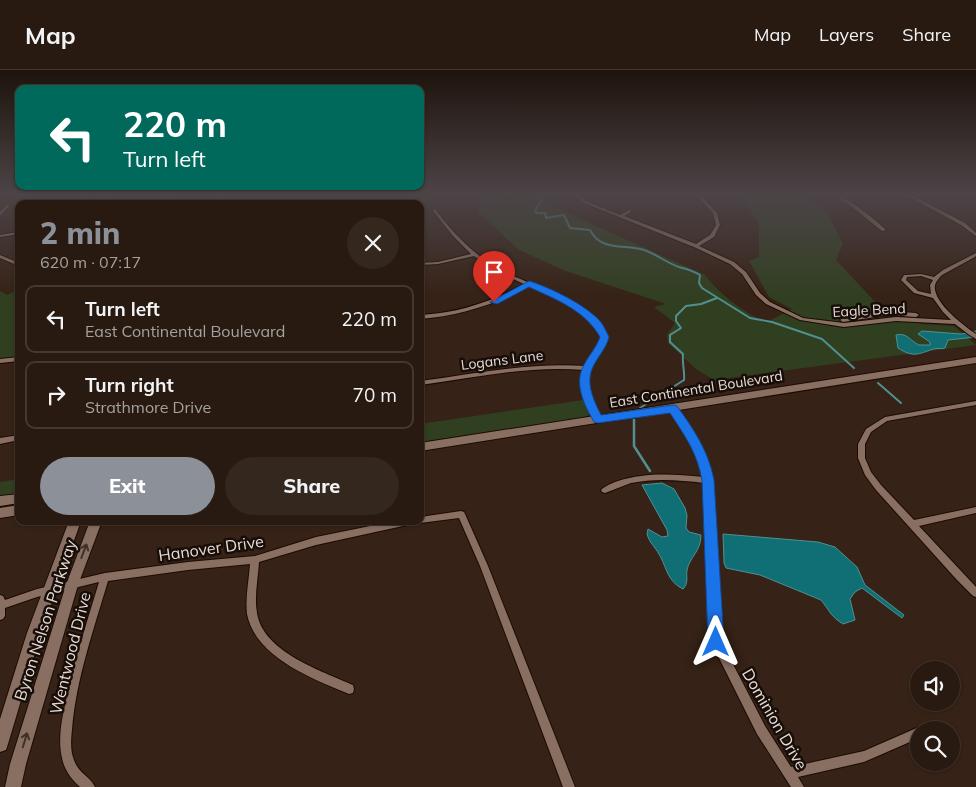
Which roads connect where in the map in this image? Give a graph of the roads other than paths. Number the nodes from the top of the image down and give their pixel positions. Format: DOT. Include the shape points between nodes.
graph roads {
  1 [pos="450,228"];
  2 [pos="652,228"];
  3 [pos="716,228"];
  4 [pos="15,233"];
  5 [pos="0,236"];
  6 [pos="696,246"];
  7 [pos="473,254"];
  8 [pos="976,254"];
  9 [pos="0,256"];
  10 [pos="15,263"];
  11 [pos="424,264"];
  12 [pos="935,279"];
  13 [pos="529,284"];
  14 [pos="935,297"];
  15 [pos="424,317"];
  16 [pos="954,320"];
  17 [pos="976,337"];
  18 [pos="15,359"];
  19 [pos="976,360"];
  20 [pos="0,361"];
  21 [pos="588,368"];
  22 [pos="424,382"];
  23 [pos="976,402"];
  24 [pos="673,408"];
  25 [pos="598,419"];
  26 [pos="15,438"];
  27 [pos="0,441"];
  28 [pos="424,446"];
  29 [pos="708,480"];
  30 [pos="605,490"];
  31 [pos="15,499"];
  32 [pos="0,501"];
  33 [pos="976,510"];
  34 [pos="15,511"];
  35 [pos="0,513"];
  36 [pos="424,519"];
  37 [pos="913,524"];
  38 [pos="74,525"];
  39 [pos="94,525"];
  40 [pos="393,525"];
  41 [pos="255,560"];
  42 [pos="105,577"];
  43 [pos="72,585"];
  44 [pos="51,589"];
  45 [pos="976,593"];
  46 [pos="1,602"];
  47 [pos="0,616"];
  48 [pos="349,689"];
  49 [pos="910,736"];
  50 [pos="0,744"];
  51 [pos="789,773"];
  52 [pos="13,787"];
  53 [pos="90,787"];
  54 [pos="569,787"];
  55 [pos="798,787"];
  1 -- 7 [label="street"];
  2 -- 6 [label="street, Eagle Bend"];
  3 -- 6 [label="street" via="712,236"];
  4 -- 5 [label="street"];
  6 -- 16 [label="street, Eagle Bend" via="739,268 764,299 808,321 856,325 896,319"];
  7 -- 11 [label="street"];
  7 -- 13 [label="street" via="496,270"];
  8 -- 12 [label="street"];
  9 -- 10 [label="street"];
  12 -- 14 [label="street" via="932,288"];
  12 -- 14 [label="street" via="916,275 906,276 903,280 916,292"];
  13 -- 15 [label="street" via="479,308"];
  13 -- 21 [label="street" via="587,314 596,322 604,337"];
  14 -- 16 [label="street"];
  16 -- 17 [label="street"];
  18 -- 20 [label="street"];
  19 -- 24 [label="main road, East Continental Boulevard"];
  21 -- 22 [label="street, Logans Lane" via="534,367"];
  21 -- 25 [label="street" via="585,378 587,398"];
  23 -- 37 [label="street" via="885,419 870,428 862,438 860,451 869,475 894,507"];
  24 -- 25 [label="main road, East Continental Boulevard"];
  24 -- 29 [label="street, Dominion Drive" via="697,445"];
  25 -- 28 [label="main road, East Continental Boulevard"];
  26 -- 27 [label="street"];
  29 -- 30 [label="street" via="645,478 628,480"];
  29 -- 51 [label="street, Dominion Drive" via="716,642 761,730"];
  31 -- 32 [label="main road"];
  33 -- 37 [label="street"];
  34 -- 35 [label="main road"];
  36 -- 54 [label="street" via="461,514"];
  37 -- 45 [label="street"];
  38 -- 44 [label="main road, Byron Nelson Parkway"];
  43 -- 39 [label="main road, Byron Nelson Parkway, one-way"];
  40 -- 41 [label="street, Hanover Drive" via="316,541"];
  41 -- 42 [label="street, Hanover Drive"];
  41 -- 48 [label="street" via="252,615 257,631 268,646 285,657"];
  42 -- 43 [label="street, Hanover Drive"];
  42 -- 53 [label="street, Wentwood Drive" via="73,692 66,737 67,757 73,772"];
  43 -- 44 [label="street, Hanover Drive"];
  52 -- 43 [label="main road, Byron Nelson Parkway, one-way"];
  44 -- 46 [label="street, Hanover Drive"];
  44 -- 50 [label="main road, Byron Nelson Parkway"];
  46 -- 47 [label="street"];
  49 -- 51 [label="street" via="864,756"];
  51 -- 55 [label="street, Dominion Drive"];
}
